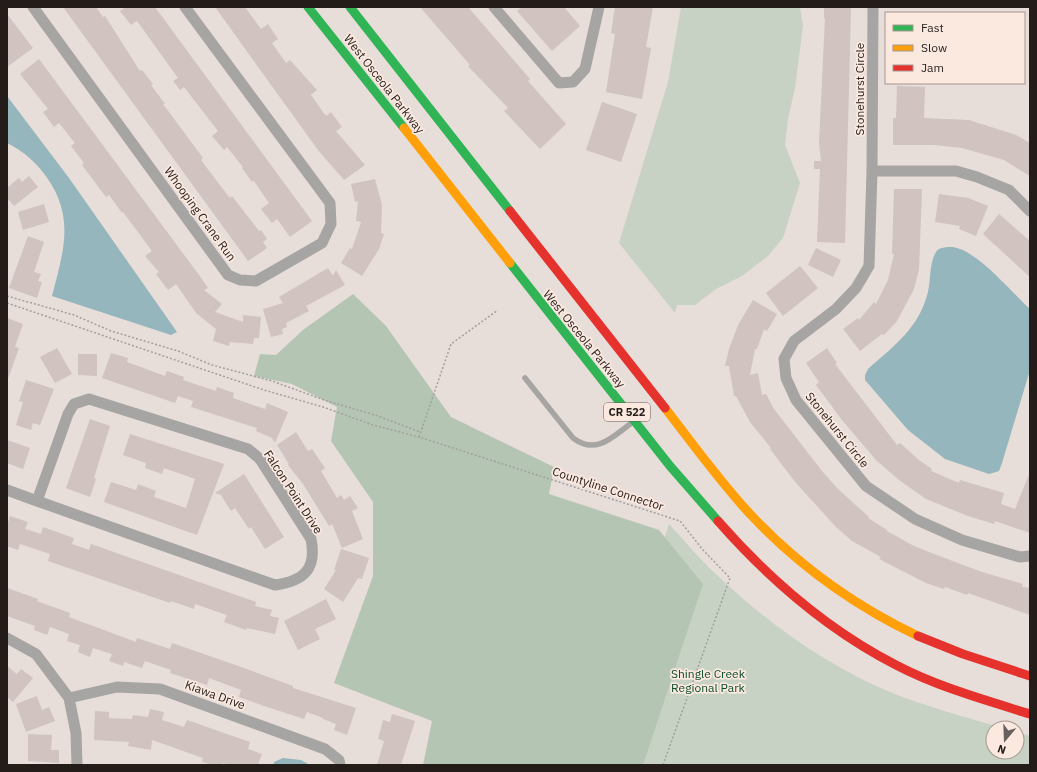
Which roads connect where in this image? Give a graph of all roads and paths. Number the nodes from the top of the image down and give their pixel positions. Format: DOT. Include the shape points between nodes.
graph roads {
  1 [pos="33,7"];
  2 [pos="185,7"];
  3 [pos="308,7"];
  4 [pos="350,7"];
  5 [pos="494,7"];
  6 [pos="598,7"];
  7 [pos="873,7"];
  8 [pos="872,171"];
  9 [pos="1030,211"];
  10 [pos="7,296"];
  11 [pos="7,303"];
  12 [pos="498,310"];
  13 [pos="525,378"];
  14 [pos="635,421"];
  15 [pos="420,432"];
  16 [pos="419,437"];
  17 [pos="7,490"];
  18 [pos="38,501"];
  19 [pos="1030,556"];
  20 [pos="7,638"];
  21 [pos="1030,676"];
  22 [pos="69,698"];
  23 [pos="1030,714"];
  24 [pos="77,765"];
  25 [pos="340,765"];
  26 [pos="663,765"];
  1 -- 2 [label="street, Whooping Crane Run" via="228,275 240,280 256,281 322,243 331,224 330,203"];
  3 -- 14 [label="main road, West Osceola Parkway / CR 522"];
  4 -- 21 [label="main road, West Osceola Parkway / CR 522" via="730,493 756,522 819,577 892,623 957,652"];
  5 -- 6 [label="street" via="560,83 573,82 586,69"];
  7 -- 8 [label="street, Stonehurst Circle"];
  8 -- 9 [label="street" via="956,171 1008,190"];
  8 -- 19 [label="street, Stonehurst Circle" via="869,266 856,288 836,309 794,341 784,359 786,378 796,400 866,486 915,519 962,540 1020,557"];
  10 -- 15 [label="path" via="74,315 111,331 178,351 212,365 272,381"];
  11 -- 16 [label="path" via="264,390"];
  12 -- 15 [label="path" via="451,344"];
  13 -- 14 [label="lane" via="573,438 586,446 601,445"];
  14 -- 23 [label="main road, West Osceola Parkway / CR 522" via="732,537 764,570 821,618 871,650 915,673"];
  15 -- 16 [label="path"];
  16 -- 26 [label="path, Countyline Connector" via="680,521 730,578"];
  17 -- 18 [label="street, Falcon Point Drive"];
  18 -- 18 [label="street, Falcon Point Drive" via="275,585 291,583 308,571 314,553 311,539 260,459 248,450 89,398 74,404 68,414"];
  20 -- 22 [label="street" via="36,654"];
  22 -- 24 [label="street" via="76,733"];
  22 -- 25 [label="street, Kiawa Drive" via="117,687 160,689 325,749 339,760"];
}
